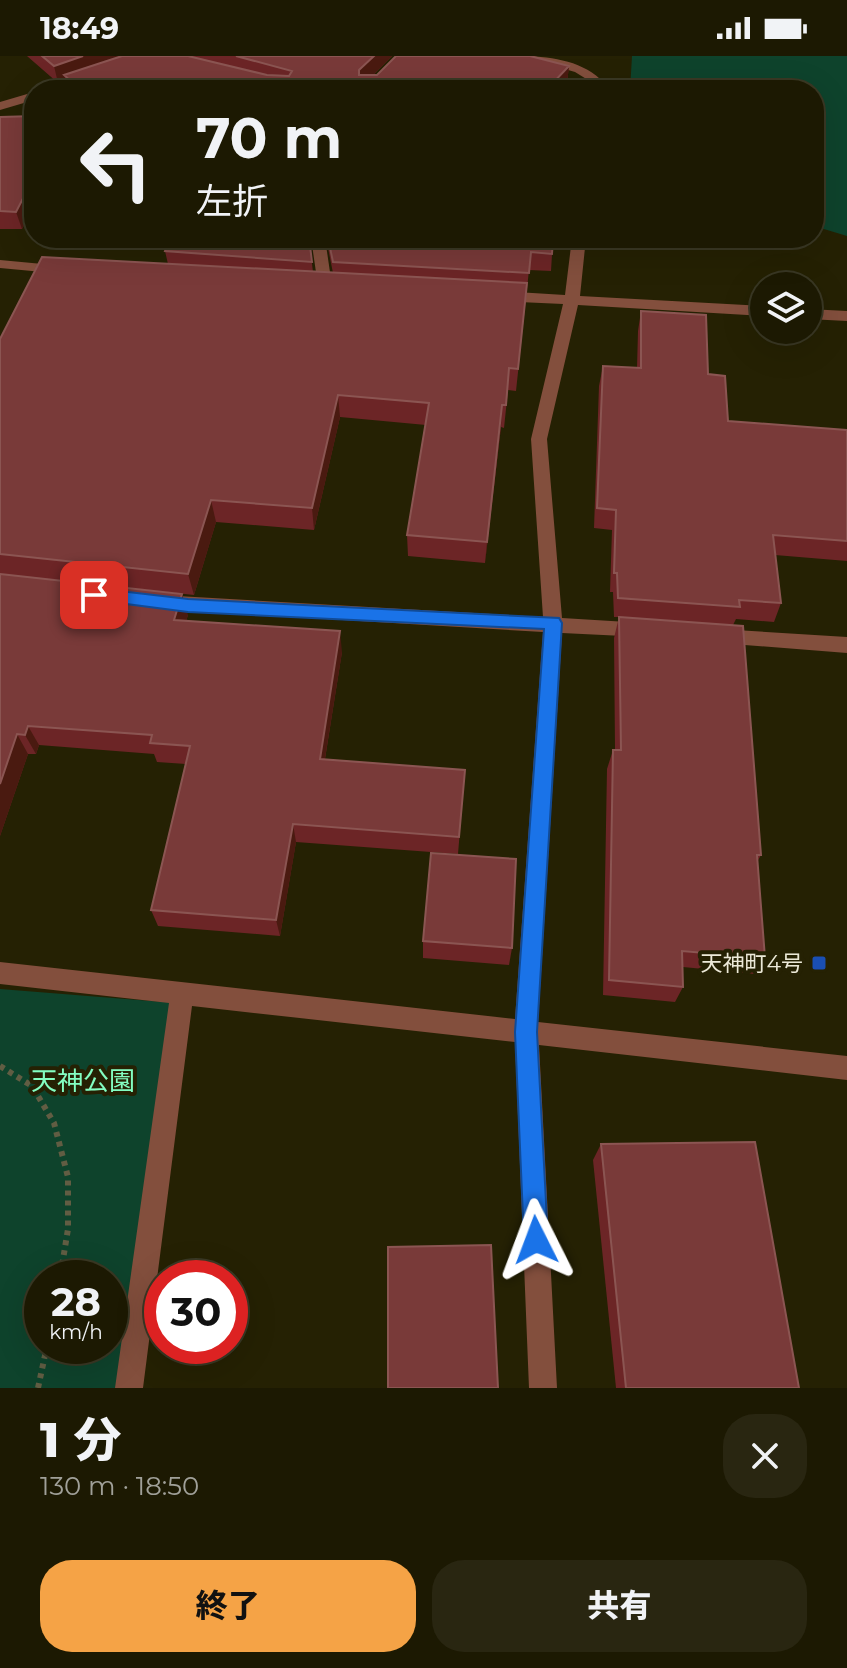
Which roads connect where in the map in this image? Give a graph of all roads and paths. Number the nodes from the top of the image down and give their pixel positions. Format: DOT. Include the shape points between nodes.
graph roads {
  1 [pos="526,56"];
  2 [pos="107,74"];
  3 [pos="87,80"];
  4 [pos="594,80"];
  5 [pos="24,99"];
  6 [pos="0,106"];
  7 [pos="320,248"];
  8 [pos="578,248"];
  9 [pos="0,264"];
  10 [pos="85,272"];
  11 [pos="326,286"];
  12 [pos="480,295"];
  13 [pos="572,300"];
  14 [pos="750,310"];
  15 [pos="822,315"];
  16 [pos="847,316"];
  17 [pos="141,600"];
  18 [pos="553,623"];
  19 [pos="661,631"];
  20 [pos="692,634"];
  21 [pos="847,645"];
  22 [pos="0,973"];
  23 [pos="182,992"];
  24 [pos="526,1032"];
  25 [pos="0,1066"];
  26 [pos="847,1068"];
  27 [pos="63,1260"];
  28 [pos="43,1364"];
  29 [pos="38,1388"];
  30 [pos="129,1388"];
  31 [pos="543,1388"];
  1 -- 4 [label="street" via="579,69"];
  2 -- 3 [label="street"];
  5 -- 6 [label="street"];
  7 -- 11 [label="street"];
  8 -- 13 [label="street"];
  9 -- 10 [label="street"];
  12 -- 13 [label="street"];
  13 -- 14 [label="street"];
  13 -- 18 [label="street" via="539,439"];
  15 -- 16 [label="street"];
  17 -- 18 [label="street"];
  18 -- 19 [label="street"];
  18 -- 24 [label="street"];
  20 -- 21 [label="street"];
  22 -- 23 [label="street"];
  23 -- 24 [label="street"];
  23 -- 30 [label="street"];
  24 -- 26 [label="street"];
  24 -- 31 [label="street"];
  25 -- 27 [label="path" via="32,1086 54,1123 68,1177"];
  28 -- 29 [label="path"];
}
